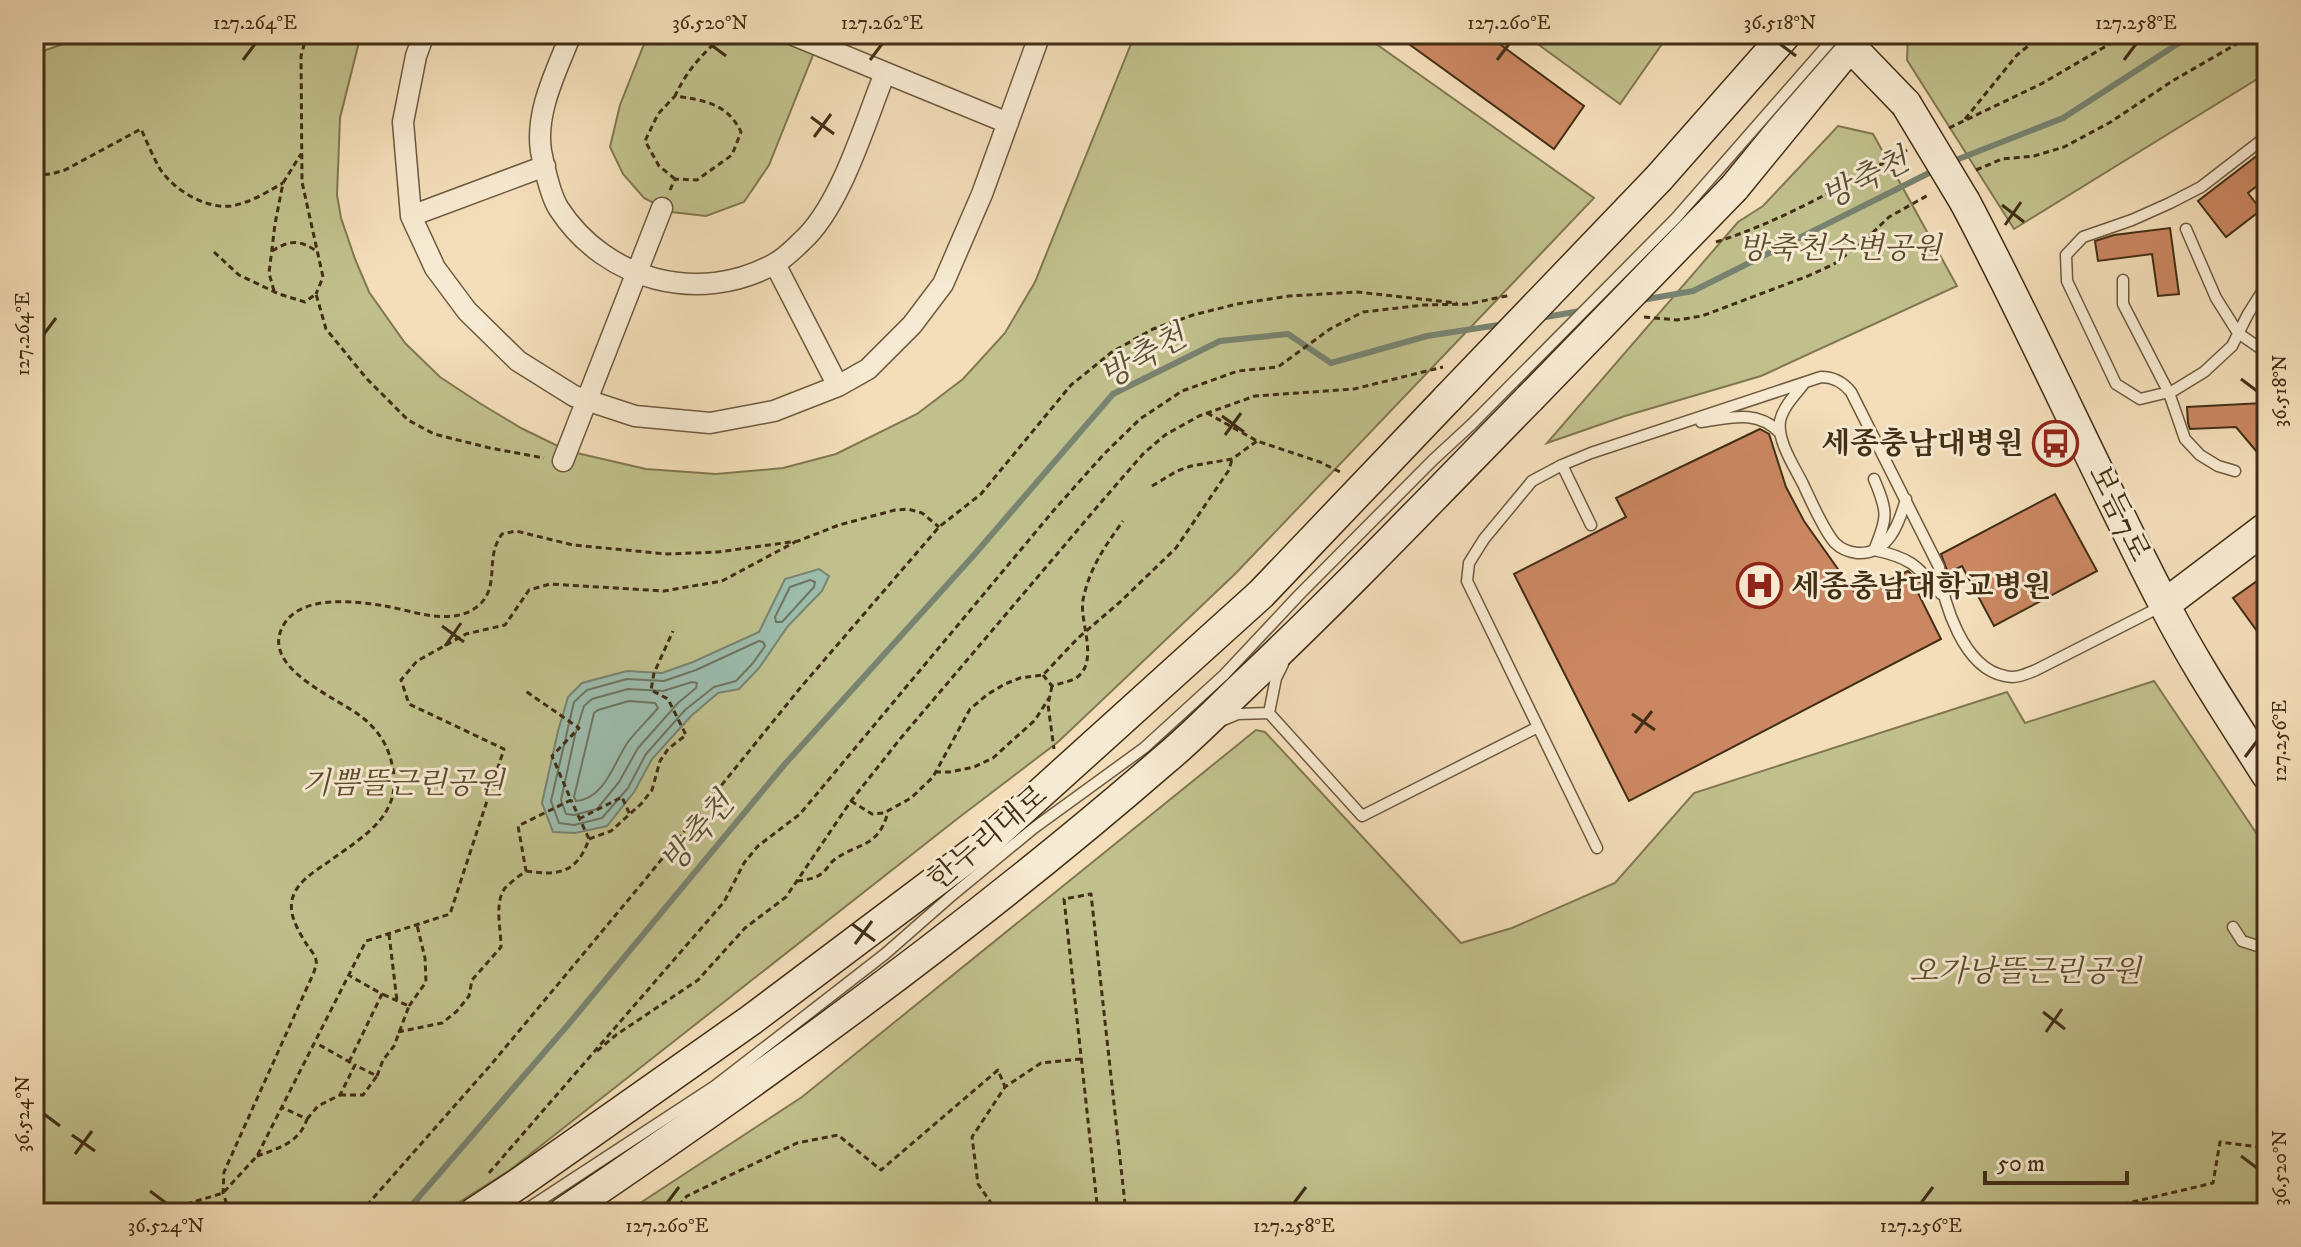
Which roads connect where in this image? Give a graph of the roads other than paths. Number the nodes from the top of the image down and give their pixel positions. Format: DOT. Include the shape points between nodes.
graph roads {
  1 [pos="424,34"];
  2 [pos="571,34"];
  3 [pos="791,34"];
  4 [pos="1786,34"];
  5 [pos="1036,35"];
  6 [pos="1845,37"];
  7 [pos="885,73"];
  8 [pos="1008,123"];
  9 [pos="2267,136"];
  10 [pos="545,166"];
  11 [pos="662,208"];
  12 [pos="411,216"];
  13 [pos="2186,229"];
  14 [pos="775,264"];
  15 [pos="637,273"];
  16 [pos="2123,280"];
  17 [pos="2267,284"];
  18 [pos="2238,333"];
  19 [pos="2267,353"];
  20 [pos="1804,383"];
  21 [pos="838,386"];
  22 [pos="2169,393"];
  23 [pos="587,400"];
  24 [pos="1683,424"];
  25 [pos="1780,433"];
  26 [pos="563,461"];
  27 [pos="1562,465"];
  28 [pos="2235,471"];
  29 [pos="1874,479"];
  30 [pos="1906,499"];
  31 [pos="1591,525"];
  32 [pos="2267,527"];
  33 [pos="1874,550"];
  34 [pos="1942,595"];
  35 [pos="2164,605"];
  36 [pos="1300,632"];
  37 [pos="1269,713"];
  38 [pos="1538,727"];
  39 [pos="1193,733"];
  40 [pos="2267,775"];
  41 [pos="1597,848"];
  42 [pos="2233,927"];
  43 [pos="2267,949"];
  44 [pos="552,1207"];
  45 [pos="474,1213"];
  46 [pos="521,1213"];
  1 -- 12 [label="street" via="403,122"];
  2 -- 10 [label="street" via="547,95 541,148"];
  3 -- 7 [label="street"];
  4 -- 45 [label="street, 한누리대로, bridge" via="1659,178 1261,594 1105,737 981,847 751,1020"];
  5 -- 8 [label="street"];
  6 -- 35 [label="street, 보듬7로, bridge" via="1906,104 1965,202"];
  6 -- 36 [label="street, 한누리대로, bridge" via="1734,188"];
  6 -- 44 [label="lane, bridge" via="1676,218 1224,675 1144,748 1034,828 885,954 715,1086"];
  7 -- 8 [label="street"];
  7 -- 14 [label="street" via="834,201 805,239"];
  8 -- 21 [label="street" via="943,284 868,369"];
  9 -- 22 [label="lane" via="2201,187 2083,237 2066,255 2067,281 2116,384 2140,399"];
  10 -- 12 [label="street"];
  10 -- 15 [label="street" via="558,207 581,235 612,262"];
  11 -- 15 [label="street"];
  12 -- 23 [label="street" via="435,268 467,311 518,361"];
  13 -- 18 [label="lane" via="2216,298"];
  14 -- 15 [label="street" via="734,281 698,285"];
  14 -- 21 [label="street"];
  15 -- 23 [label="street"];
  16 -- 22 [label="lane" via="2123,304"];
  17 -- 18 [label="lane"];
  18 -- 19 [label="lane"];
  18 -- 22 [label="lane" via="2232,346 2204,372"];
  20 -- 24 [label="lane"];
  20 -- 25 [label="lane" via="1780,418"];
  20 -- 30 [label="lane" via="1829,377 1845,385"];
  21 -- 23 [label="street" via="774,411 710,423 635,416"];
  22 -- 28 [label="lane" via="2185,439 2200,455"];
  23 -- 26 [label="street"];
  24 -- 25 [label="lane" via="1754,417 1769,421"];
  24 -- 27 [label="lane"];
  25 -- 33 [label="lane" via="1834,542 1848,552"];
  27 -- 31 [label="lane"];
  27 -- 38 [label="lane" via="1532,481 1484,539 1469,563 1467,581"];
  29 -- 33 [label="lane" via="1886,515"];
  30 -- 33 [label="lane" via="1891,537"];
  30 -- 34 [label="lane" via="1939,567"];
  32 -- 35 [label="street"];
  33 -- 34 [label="lane" via="1917,565"];
  34 -- 35 [label="lane" via="1968,649 1987,669 2005,677 2036,670"];
  35 -- 40 [label="street, 보듬7로"];
  36 -- 37 [label="lane" via="1276,678"];
  36 -- 39 [label="street, 한누리대로"];
  37 -- 38 [label="lane" via="1362,816"];
  37 -- 39 [label="lane" via="1238,714"];
  38 -- 41 [label="lane"];
  39 -- 44 [label="street, 한누리대로" via="874,994 699,1122"];
  42 -- 43 [label="lane" via="2242,941"];
  44 -- 46 [label="lane"];
}
